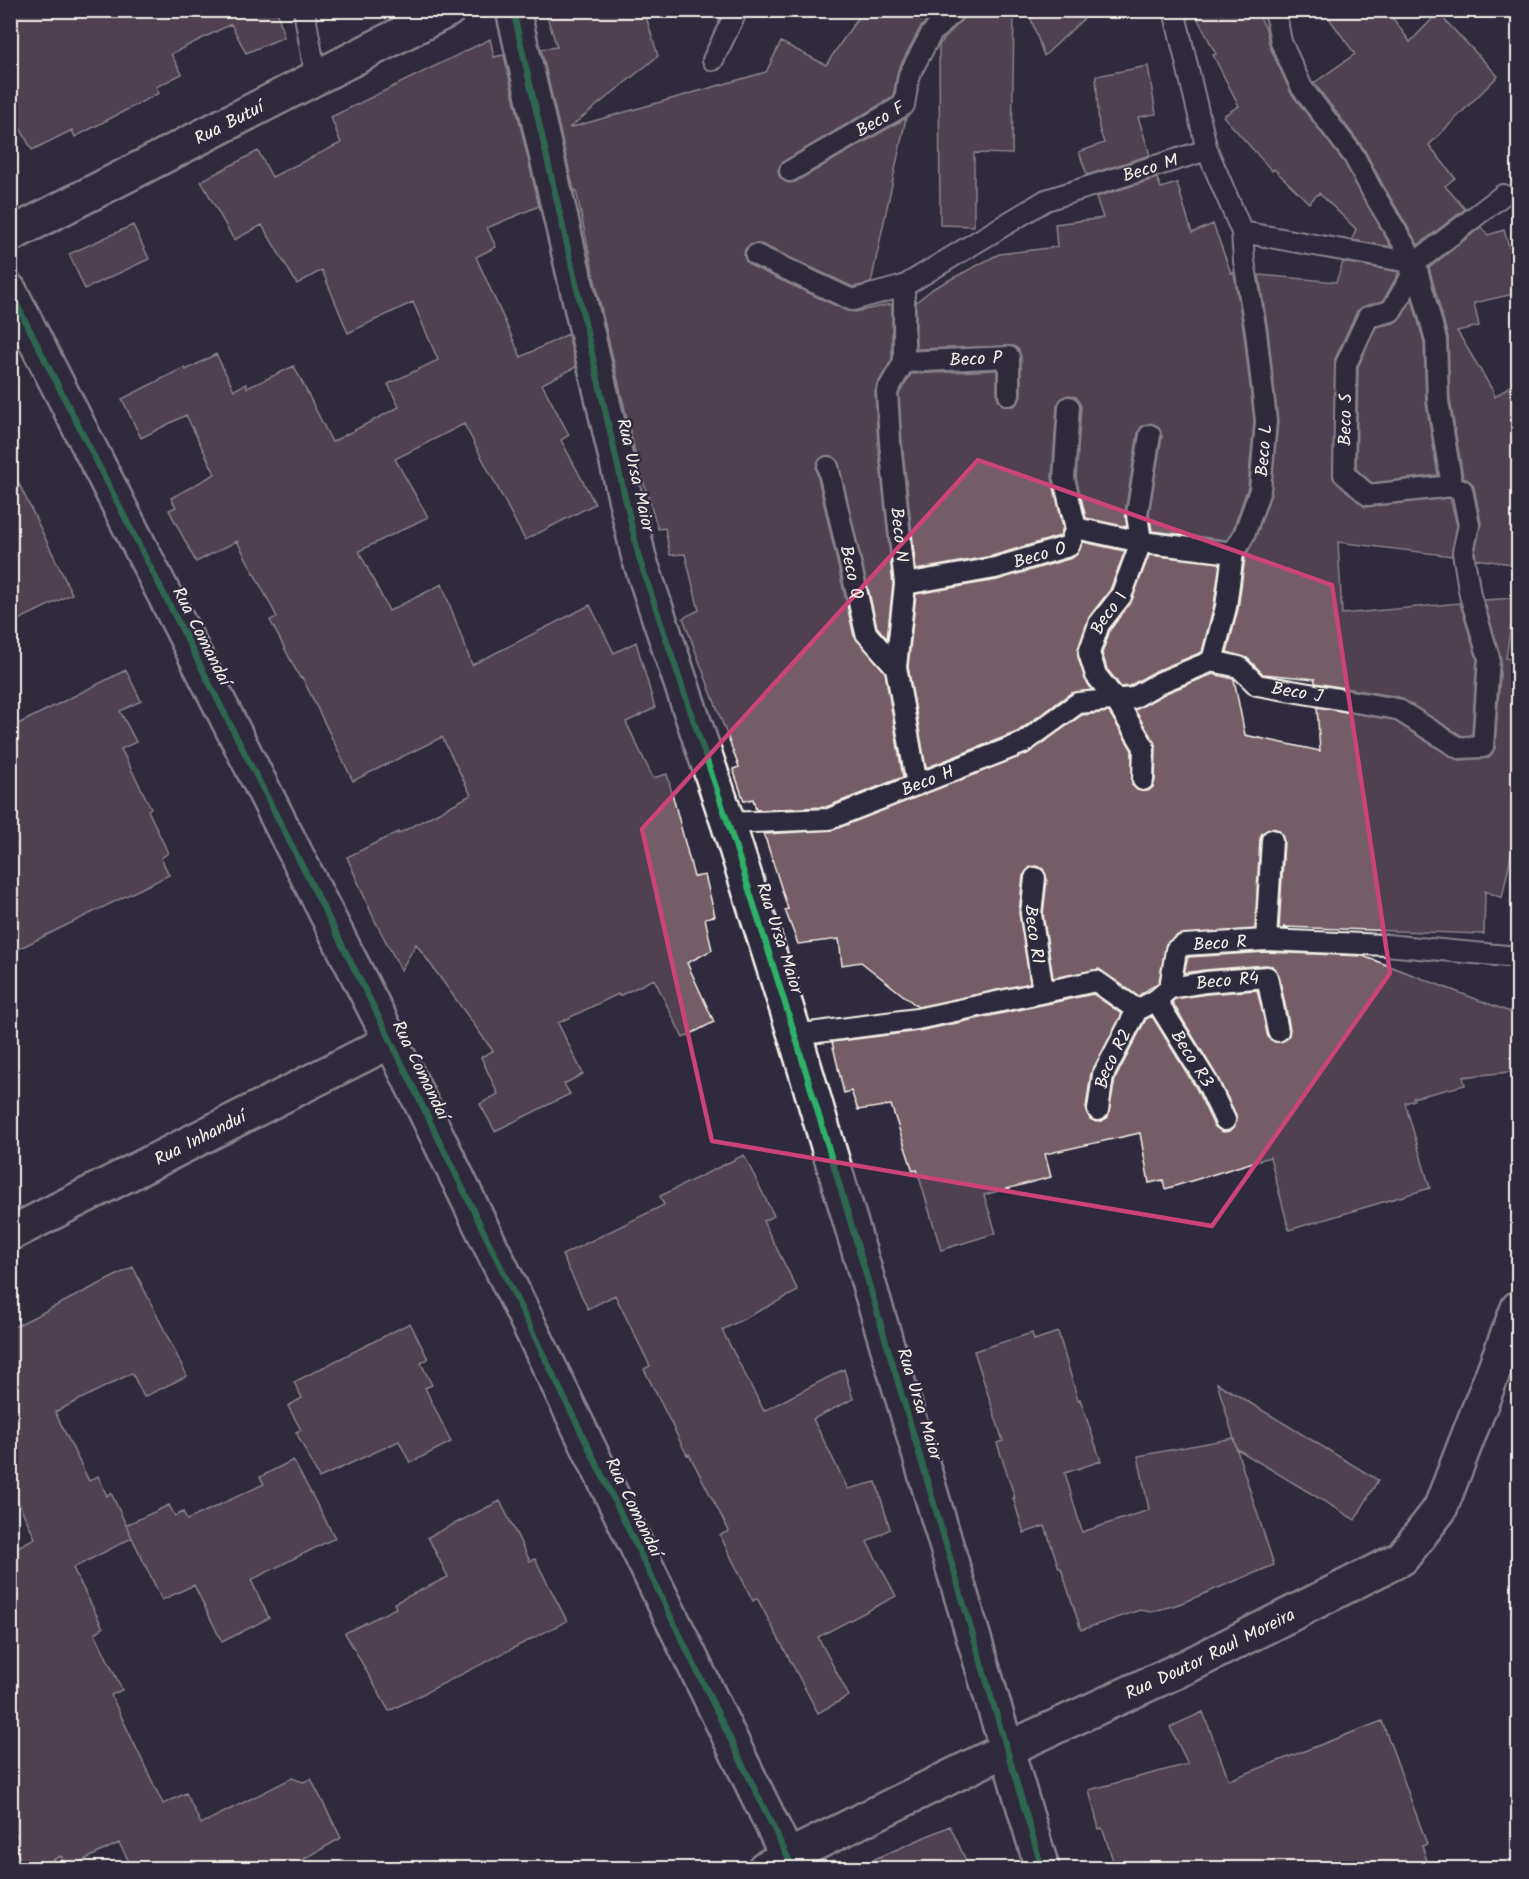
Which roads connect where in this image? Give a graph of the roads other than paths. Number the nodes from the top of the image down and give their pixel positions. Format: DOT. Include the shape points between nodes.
graph roads {
  1 [pos="304,10"];
  2 [pos="448,10"];
  3 [pos="513,10"];
  4 [pos="737,10"];
  5 [pos="955,10"];
  6 [pos="1174,10"];
  7 [pos="1275,10"];
  8 [pos="713,60"];
  9 [pos="316,78"];
  10 [pos="1207,150"];
  11 [pos="790,171"];
  12 [pos="1503,195"];
  13 [pos="1242,232"];
  14 [pos="10,236"];
  15 [pos="756,255"];
  16 [pos="1414,263"];
  17 [pos="904,286"];
  18 [pos="10,291"];
  19 [pos="904,362"];
  20 [pos="1009,395"];
  21 [pos="1069,406"];
  22 [pos="1150,435"];
  23 [pos="828,467"];
  24 [pos="1452,486"];
  25 [pos="1076,528"];
  26 [pos="1141,542"];
  27 [pos="1233,553"];
  28 [pos="904,584"];
  29 [pos="1212,661"];
  30 [pos="896,667"];
  31 [pos="1115,699"];
  32 [pos="1143,780"];
  33 [pos="916,785"];
  34 [pos="728,823"];
  35 [pos="1272,840"];
  36 [pos="1035,878"];
  37 [pos="1266,940"];
  38 [pos="1518,957"];
  39 [pos="1043,991"];
  40 [pos="1163,994"];
  41 [pos="1137,1010"];
  42 [pos="1278,1031"];
  43 [pos="795,1035"];
  44 [pos="391,1041"];
  45 [pos="1098,1110"];
  46 [pos="1225,1120"];
  47 [pos="10,1234"];
  48 [pos="1518,1308"];
  49 [pos="1007,1749"];
  50 [pos="782,1865"];
  51 [pos="1042,1869"];
  1 -- 9 [label="lane"];
  2 -- 9 [label="street, Rua Butuí"];
  3 -- 34 [label="street, Rua Ursa Maior" via="639,558"];
  4 -- 8 [label="lane"];
  5 -- 11 [label="lane, Beco F" via="931,34 909,75 904,105"];
  6 -- 10 [label="lane"];
  7 -- 16 [label="lane" via="1281,42 1302,88 1354,156"];
  9 -- 14 [label="street, Rua Butuí"];
  10 -- 13 [label="lane"];
  10 -- 17 [label="lane, Beco M" via="1046,200"];
  12 -- 16 [label="lane"];
  13 -- 16 [label="lane"];
  13 -- 27 [label="lane, Beco L" via="1266,422 1260,490 1244,535"];
  15 -- 17 [label="lane, Beco M" via="852,300"];
  16 -- 24 [label="lane" via="1436,340 1438,401"];
  16 -- 24 [label="lane, Beco S" via="1409,281 1391,311 1368,317 1346,364 1344,474 1368,495"];
  17 -- 19 [label="lane"];
  18 -- 44 [label="street, Rua Comandaí"];
  19 -- 20 [label="lane, Beco P" via="1009,357"];
  19 -- 28 [label="lane, Beco N" via="887,391"];
  21 -- 25 [label="lane" via="1064,479"];
  22 -- 26 [label="lane, Beco I" via="1137,514"];
  23 -- 30 [label="lane, Beco Q" via="866,633"];
  24 -- 29 [label="lane, Beco J" via="1462,490 1469,525 1463,552 1470,595 1489,658 1483,747 1459,748 1397,709 1257,685 1239,667"];
  25 -- 26 [label="lane, Beco O"];
  25 -- 28 [label="lane, Beco O" via="1069,546 995,567"];
  26 -- 27 [label="lane, Beco O"];
  26 -- 31 [label="lane, Beco I" via="1121,596 1099,624 1089,652 1096,675"];
  27 -- 29 [label="lane, Beco L" via="1226,607"];
  28 -- 30 [label="lane, Beco N"];
  29 -- 31 [label="lane" via="1133,698"];
  30 -- 33 [label="lane, Beco N"];
  31 -- 32 [label="lane, Beco I" via="1144,747"];
  31 -- 33 [label="lane, Beco H" via="1078,703 1023,743"];
  33 -- 34 [label="lane, Beco H" via="829,819"];
  34 -- 43 [label="street, Rua Ursa Maior"];
  35 -- 37 [label="lane"];
  36 -- 39 [label="lane, Beco R1" via="1031,914"];
  37 -- 38 [label="lane, Beco R" via="1386,945"];
  37 -- 40 [label="lane, Beco R" via="1184,945 1176,950"];
  39 -- 41 [label="lane" via="1096,981"];
  39 -- 43 [label="lane" via="917,1019"];
  40 -- 41 [label="lane"];
  40 -- 42 [label="lane, Beco R4" via="1206,982 1267,977"];
  40 -- 46 [label="lane, Beco R3"];
  41 -- 45 [label="lane, Beco R2" via="1103,1075"];
  43 -- 49 [label="street, Rua Ursa Maior"];
  44 -- 47 [label="street, Rua Inhanduí"];
  44 -- 50 [label="street, Rua Comandaí"];
  48 -- 49 [label="street, Rua Doutor Raul Moreira" via="1440,1509 1402,1558 1190,1665"];
  49 -- 50 [label="street, Rua Doutor Raul Moreira"];
  49 -- 51 [label="street, Rua Ursa Maior"];
}
